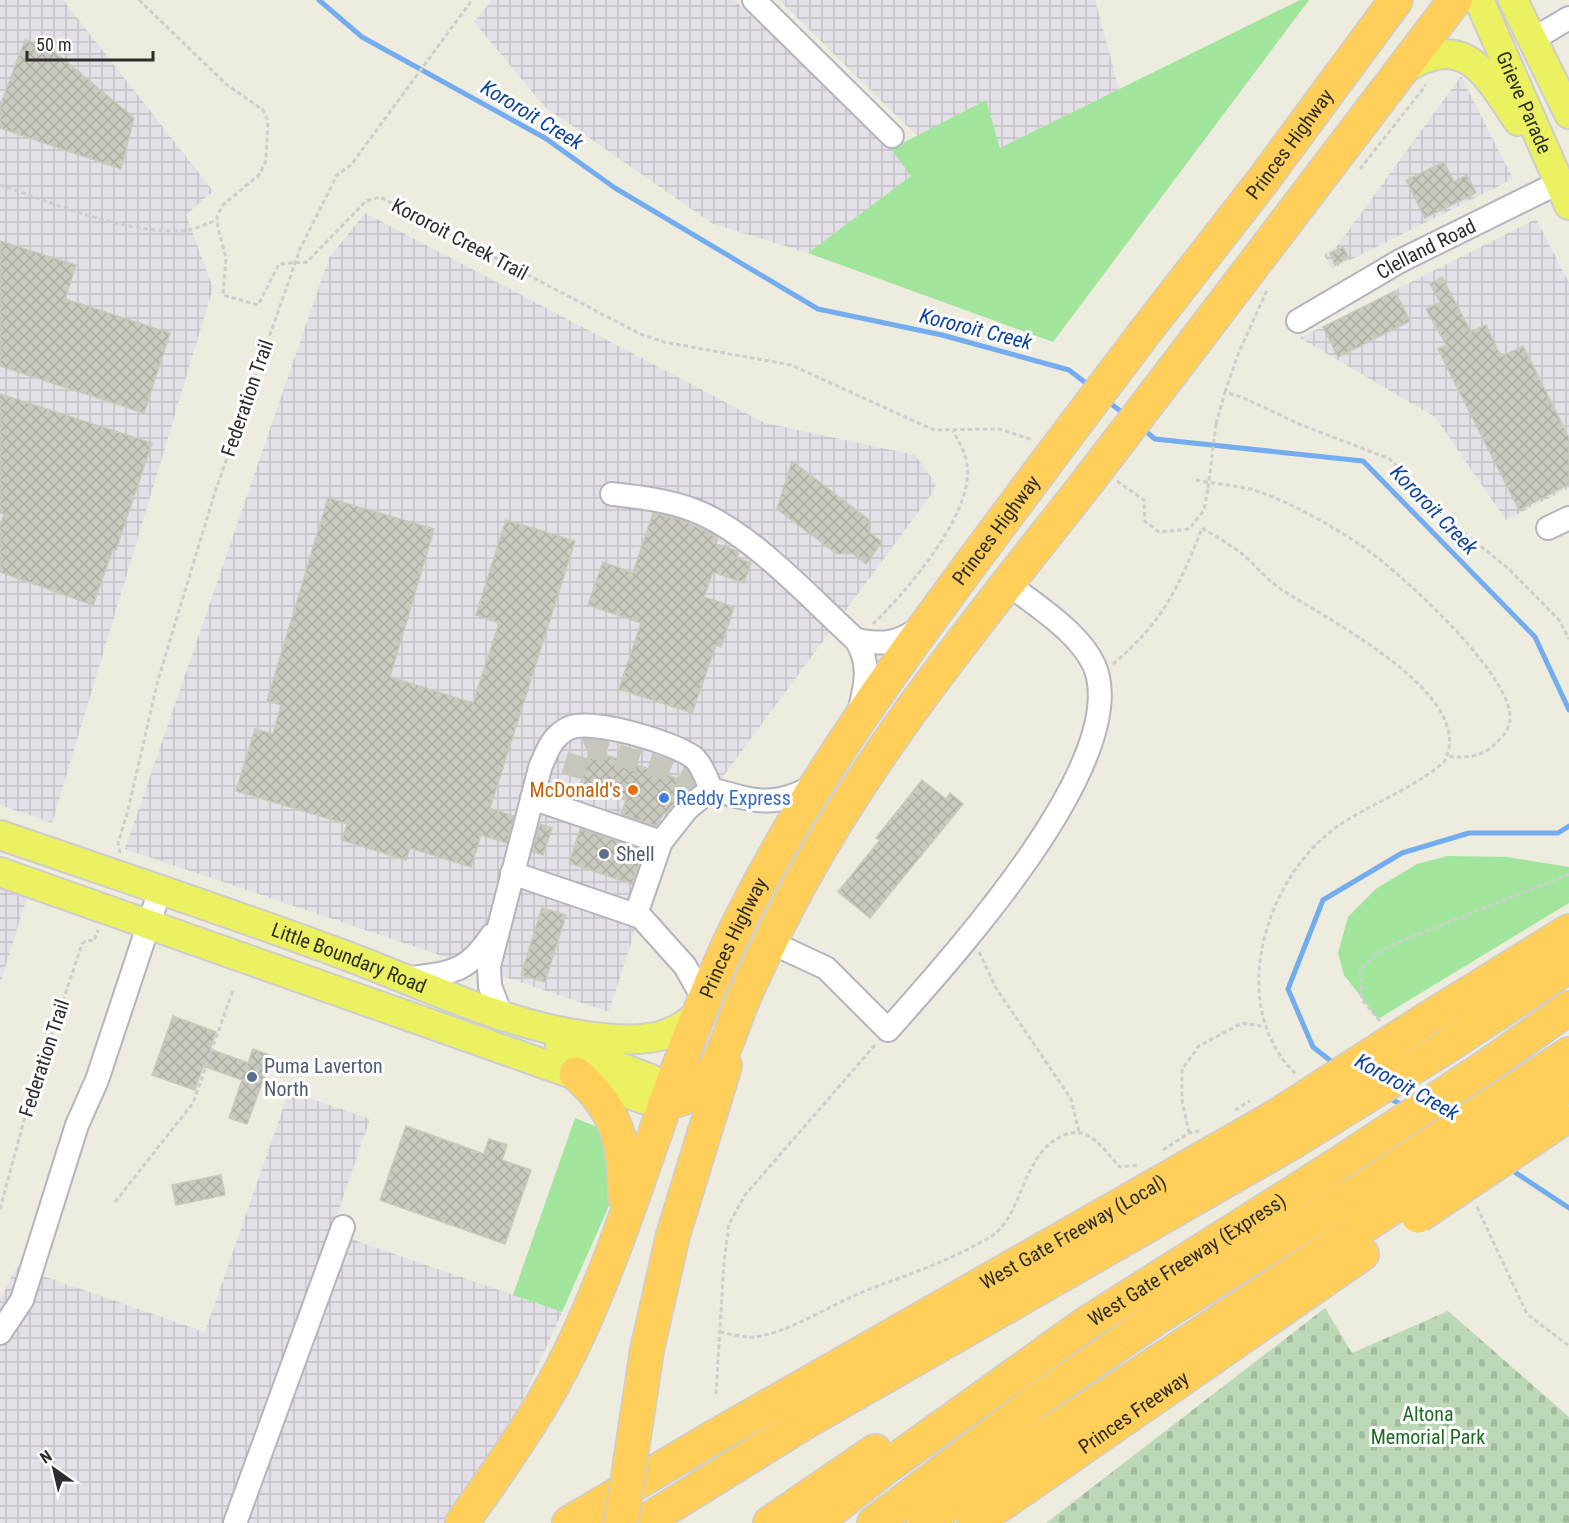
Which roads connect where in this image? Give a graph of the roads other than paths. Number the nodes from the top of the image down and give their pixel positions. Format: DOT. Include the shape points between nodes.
graph roads {
  1 [pos="754,0"];
  2 [pos="1396,0"];
  3 [pos="1455,0"];
  4 [pos="1479,0"];
  5 [pos="1566,12"];
  6 [pos="1522,14"];
  7 [pos="1419,73"];
  8 [pos="1569,114"];
  9 [pos="892,136"];
  10 [pos="1565,189"];
  11 [pos="1298,321"];
  12 [pos="612,494"];
  13 [pos="1569,518"];
  14 [pos="1548,528"];
  15 [pos="1008,584"];
  16 [pos="928,622"];
  17 [pos="856,640"];
  18 [pos="856,723"];
  19 [pos="815,785"];
  20 [pos="711,789"];
  21 [pos="532,798"];
  22 [pos="0,835"];
  23 [pos="661,842"];
  24 [pos="0,872"];
  25 [pos="512,873"];
  26 [pos="800,882"];
  27 [pos="758,885"];
  28 [pos="160,890"];
  29 [pos="636,914"];
  30 [pos="148,924"];
  31 [pos="499,924"];
  32 [pos="1569,931"];
  33 [pos="770,942"];
  34 [pos="1569,966"];
  35 [pos="402,979"];
  36 [pos="742,1003"];
  37 [pos="701,1007"];
  38 [pos="1569,1008"];
  39 [pos="511,1018"];
  40 [pos="1569,1054"];
  41 [pos="576,1074"];
  42 [pos="1569,1083"];
  43 [pos="670,1098"];
  44 [pos="1549,1105"];
  45 [pos="1275,1120"];
  46 [pos="1409,1209"];
  47 [pos="625,1216"];
  48 [pos="343,1227"];
  49 [pos="1289,1302"];
  50 [pos="1087,1323"];
  51 [pos="0,1333"];
  52 [pos="647,1350"];
  53 [pos="235,1523"];
  54 [pos="462,1523"];
  55 [pos="569,1523"];
  56 [pos="621,1523"];
  57 [pos="643,1523"];
  58 [pos="770,1523"];
  59 [pos="815,1523"];
  60 [pos="874,1523"];
  61 [pos="923,1523"];
  62 [pos="934,1523"];
  63 [pos="974,1523"];
  1 -- 9 [label="street"];
  2 -- 16 [label="highway, Princes Highway, bridge"];
  3 -- 7 [label="highway, Princes Highway"];
  4 -- 10 [label="main road, Grieve Parade"];
  5 -- 6 [label="street"];
  6 -- 8 [label="main road, Grieve Parade"];
  7 -- 10 [label="main road" via="1424,57 1439,53 1455,54 1474,63 1494,85"];
  7 -- 15 [label="highway, Princes Highway, bridge" via="1184,356"];
  10 -- 11 [label="street, Clelland Road" via="1400,261"];
  12 -- 17 [label="street" via="651,498 693,510 728,528"];
  13 -- 14 [label="street"];
  15 -- 26 [label="highway, Princes Highway" via="919,698 856,788"];
  15 -- 33 [label="street" via="1077,640 1098,676 1097,715 1069,796 971,933 888,1030 826,968"];
  16 -- 17 [label="street" via="896,642"];
  16 -- 18 [label="highway, Princes Highway"];
  17 -- 18 [label="street" via="865,654 867,671"];
  18 -- 19 [label="highway, Princes Highway"];
  19 -- 20 [label="street" via="793,797 772,802"];
  19 -- 27 [label="highway, Princes Highway"];
  20 -- 21 [label="street" via="695,758 672,746 609,728 587,726 571,727 556,736 544,757"];
  20 -- 23 [label="street" via="687,809"];
  21 -- 23 [label="street"];
  21 -- 25 [label="street"];
  22 -- 28 [label="main road, Little Boundary Road"];
  23 -- 29 [label="street"];
  24 -- 30 [label="main road, Little Boundary Road"];
  25 -- 29 [label="street"];
  25 -- 31 [label="street"];
  26 -- 27 [label="highway" via="775,896"];
  26 -- 33 [label="highway, Princes Highway"];
  27 -- 37 [label="highway, Princes Highway"];
  28 -- 30 [label="street"];
  28 -- 35 [label="main road, Little Boundary Road"];
  29 -- 37 [label="street" via="648,922 676,955"];
  30 -- 41 [label="main road, Little Boundary Road"];
  30 -- 51 [label="street" via="97,1080 77,1125 22,1300"];
  31 -- 35 [label="street" via="483,949 461,969"];
  31 -- 39 [label="street" via="488,973 490,986"];
  32 -- 45 [label="highway, West Gate Freeway (Local), bridge"];
  33 -- 36 [label="highway, Princes Highway"];
  34 -- 45 [label="highway, bridge" via="1449,1045"];
  35 -- 39 [label="main road, Little Boundary Road"];
  36 -- 43 [label="highway" via="706,1081 692,1093"];
  36 -- 52 [label="highway" via="673,1235"];
  37 -- 39 [label="main road, Little Boundary Road" via="671,1034 637,1040 587,1036"];
  37 -- 43 [label="highway, Princes Highway"];
  38 -- 50 [label="highway, West Gate Freeway (Express), bridge" via="1332,1168"];
  39 -- 43 [label="main road" via="565,1046 651,1079"];
  40 -- 44 [label="highway, West Gate Freeway (Express)"];
  41 -- 43 [label="main road, Little Boundary Road" via="646,1100"];
  41 -- 47 [label="highway" via="599,1098 618,1131 625,1164"];
  42 -- 44 [label="highway"];
  43 -- 47 [label="highway, Princes Highway"];
  43 -- 52 [label="highway" via="680,1133 644,1296"];
  44 -- 46 [label="highway, bridge"];
  44 -- 60 [label="highway, West Gate Freeway (Express), bridge" via="1388,1172 1158,1317 1039,1399"];
  45 -- 55 [label="highway, West Gate Freeway (Local)"];
  45 -- 57 [label="highway"];
  46 -- 49 [label="highway"];
  46 -- 61 [label="highway" via="1035,1443"];
  47 -- 54 [label="highway, Princes Highway" via="558,1377"];
  48 -- 53 [label="street"];
  49 -- 62 [label="highway"];
  49 -- 63 [label="highway, Princes Freeway"];
  50 -- 58 [label="highway" via="973,1386"];
  50 -- 59 [label="highway, West Gate Freeway (Express)" via="895,1460"];
  52 -- 56 [label="highway, bridge"];
}
